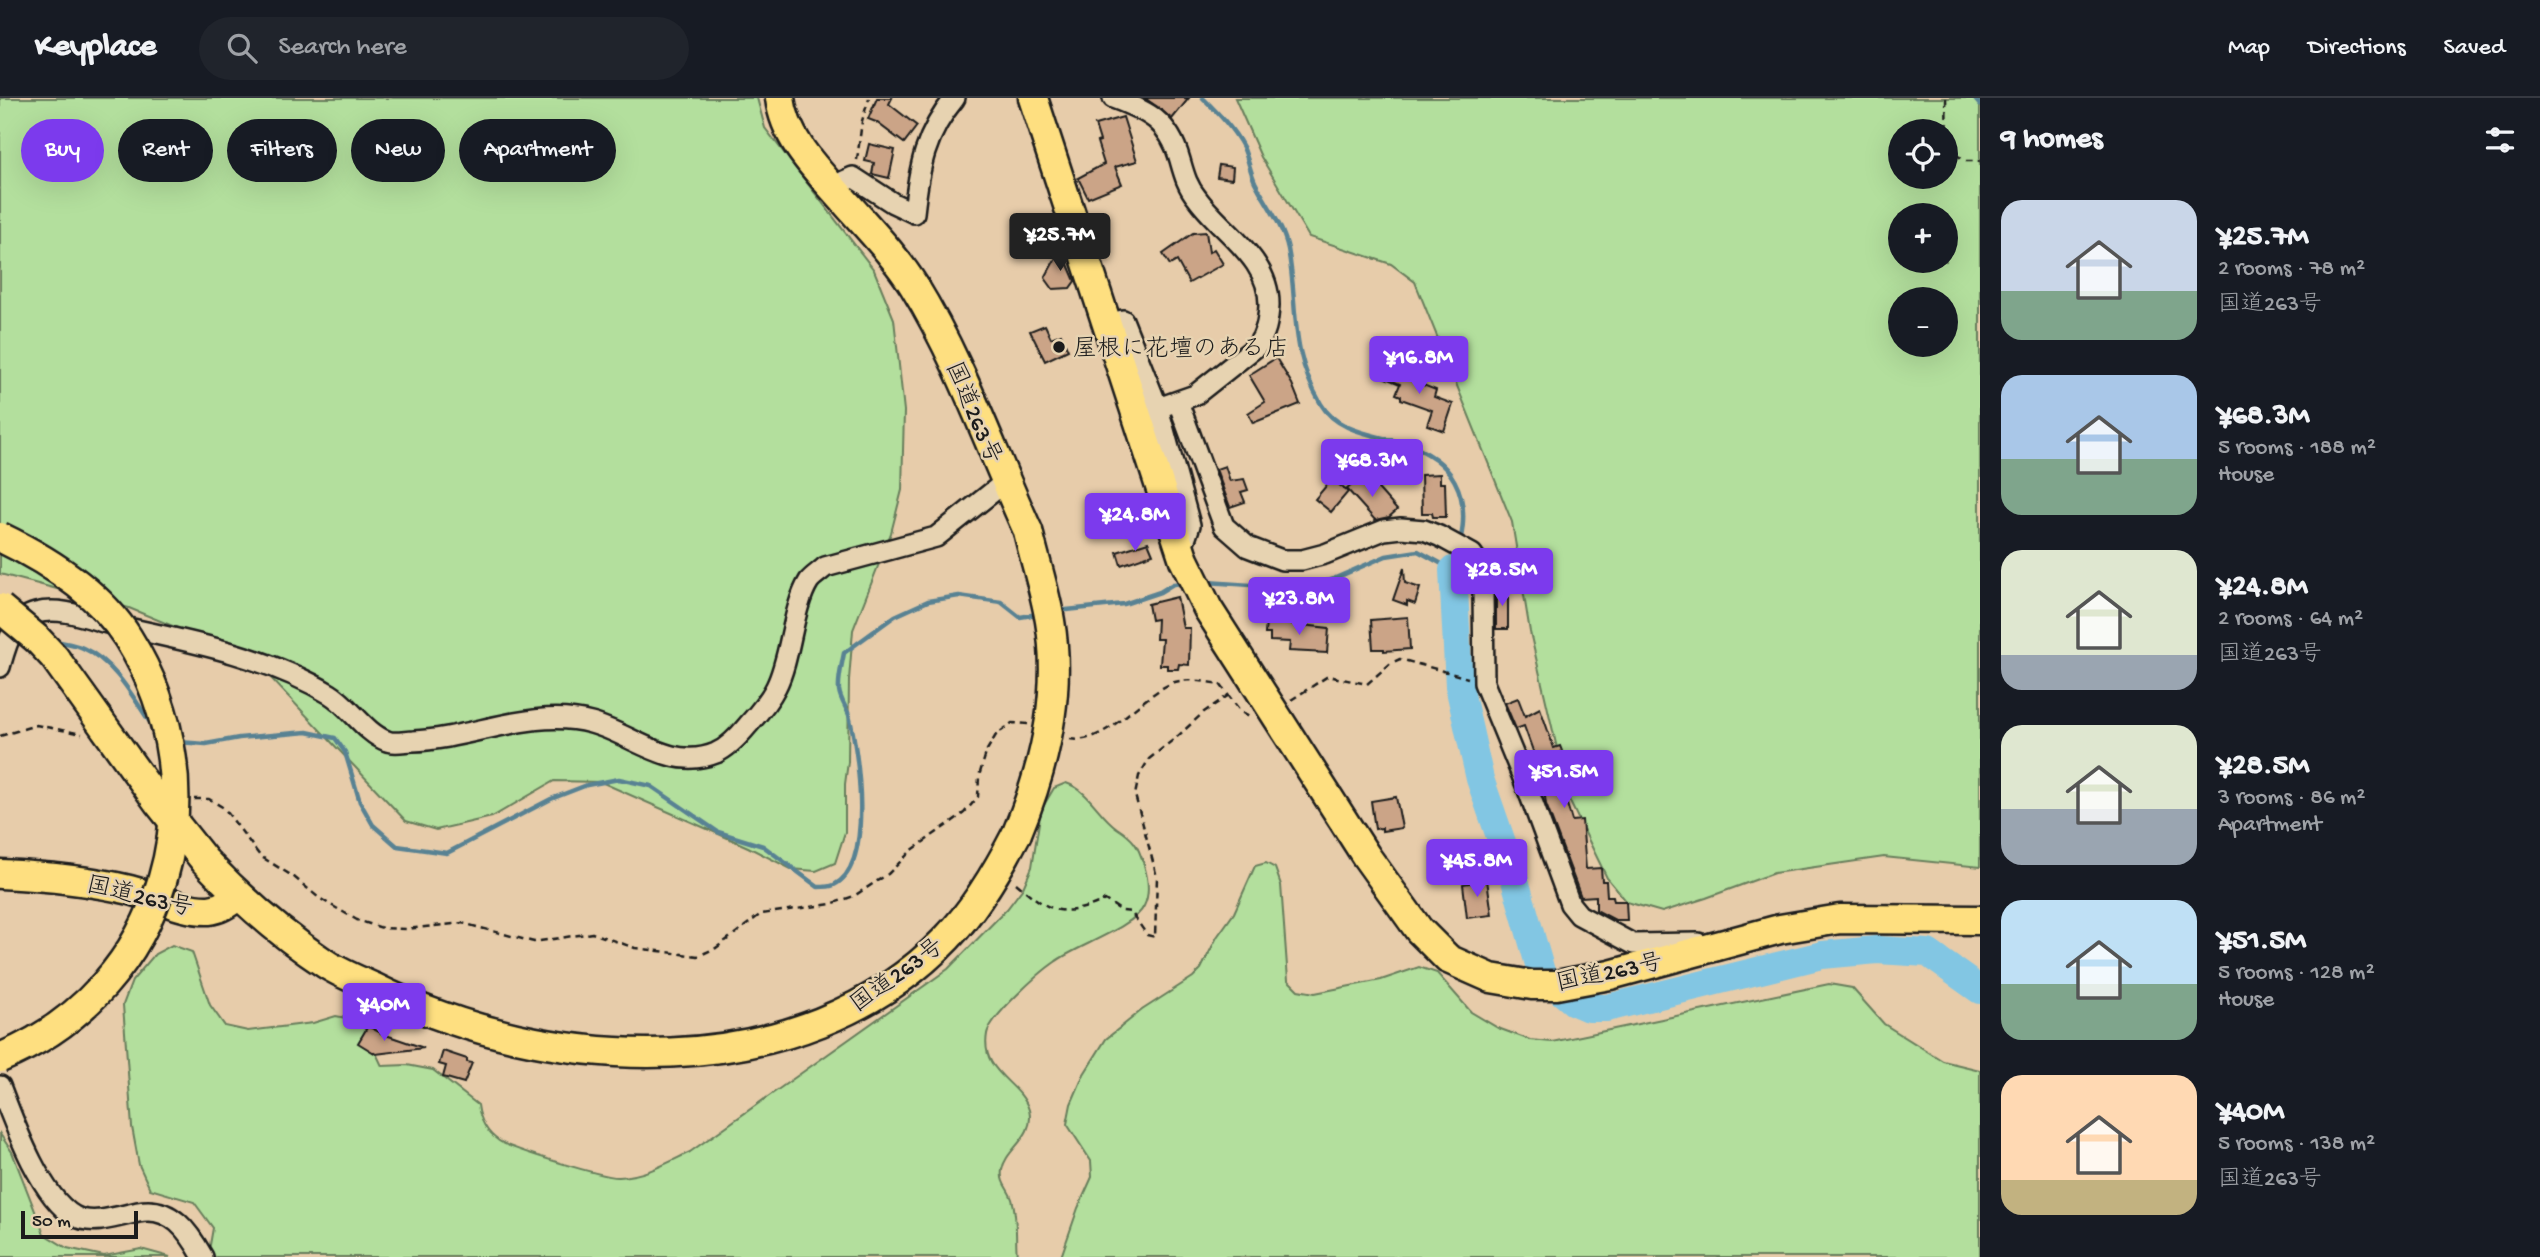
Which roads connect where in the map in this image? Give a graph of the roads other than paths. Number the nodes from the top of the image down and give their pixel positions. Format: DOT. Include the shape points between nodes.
graph roads {
  1 [pos="780,98"];
  2 [pos="955,98"];
  3 [pos="1033,98"];
  4 [pos="1113,98"];
  5 [pos="844,184"];
  6 [pos="1105,324"];
  7 [pos="1178,402"];
  8 [pos="1158,408"];
  9 [pos="1005,482"];
  10 [pos="0,537"];
  11 [pos="1180,550"];
  12 [pos="0,608"];
  13 [pos="0,667"];
  14 [pos="0,874"];
  15 [pos="239,896"];
  16 [pos="1980,920"];
  17 [pos="1730,942"];
  18 [pos="0,1058"];
  19 [pos="0,1086"];
  20 [pos="203,1257"];
  1 -- 5 [label="highway, 国道263号" via="800,149"];
  2 -- 5 [label="street" via="928,140 914,213"];
  3 -- 6 [label="highway, 国道263号"];
  4 -- 7 [label="street" via="1158,119 1173,139 1186,182 1212,218 1253,258 1269,297 1268,322 1257,346 1195,395"];
  5 -- 9 [label="highway, 国道263号" via="913,284 945,342"];
  6 -- 8 [label="street" via="1123,320"];
  6 -- 11 [label="highway, 国道263号"];
  7 -- 8 [label="street"];
  7 -- 17 [label="street" via="1224,526 1248,547 1282,560 1302,561 1401,528 1424,530 1472,554 1479,564 1483,590 1484,683 1570,904 1579,915 1633,944"];
  8 -- 11 [label="street" via="1190,525"];
  9 -- 13 [label="street" via="936,537 825,567 810,579 776,687 733,742 715,753 691,758 670,757 592,723 565,719 523,721 427,741 389,742 333,696 297,677 217,648 54,611 24,619 8,638"];
  9 -- 15 [label="highway, 国道263号, bridge" via="1028,531 1050,621 1054,680 1050,725 1037,781 1004,859 968,913 946,939 882,991 849,1010 809,1027 744,1044 685,1052 554,1047 489,1033 414,1008 326,964"];
  10 -- 18 [label="highway, bridge" via="75,582 127,637 160,711 172,757 175,804 170,856 155,905 132,951 72,1016"];
  11 -- 17 [label="highway, 国道263号" via="1208,609 1366,856 1419,930 1448,959 1491,978 1532,985 1568,984"];
  12 -- 15 [label="highway, bridge" via="54,657 150,791"];
  14 -- 15 [label="highway, 国道263号" via="128,889 206,910"];
  16 -- 17 [label="highway, 国道263号" via="1840,919"];
  19 -- 20 [label="street" via="38,1174 63,1208 91,1221 158,1212 175,1219 189,1233"];
}
